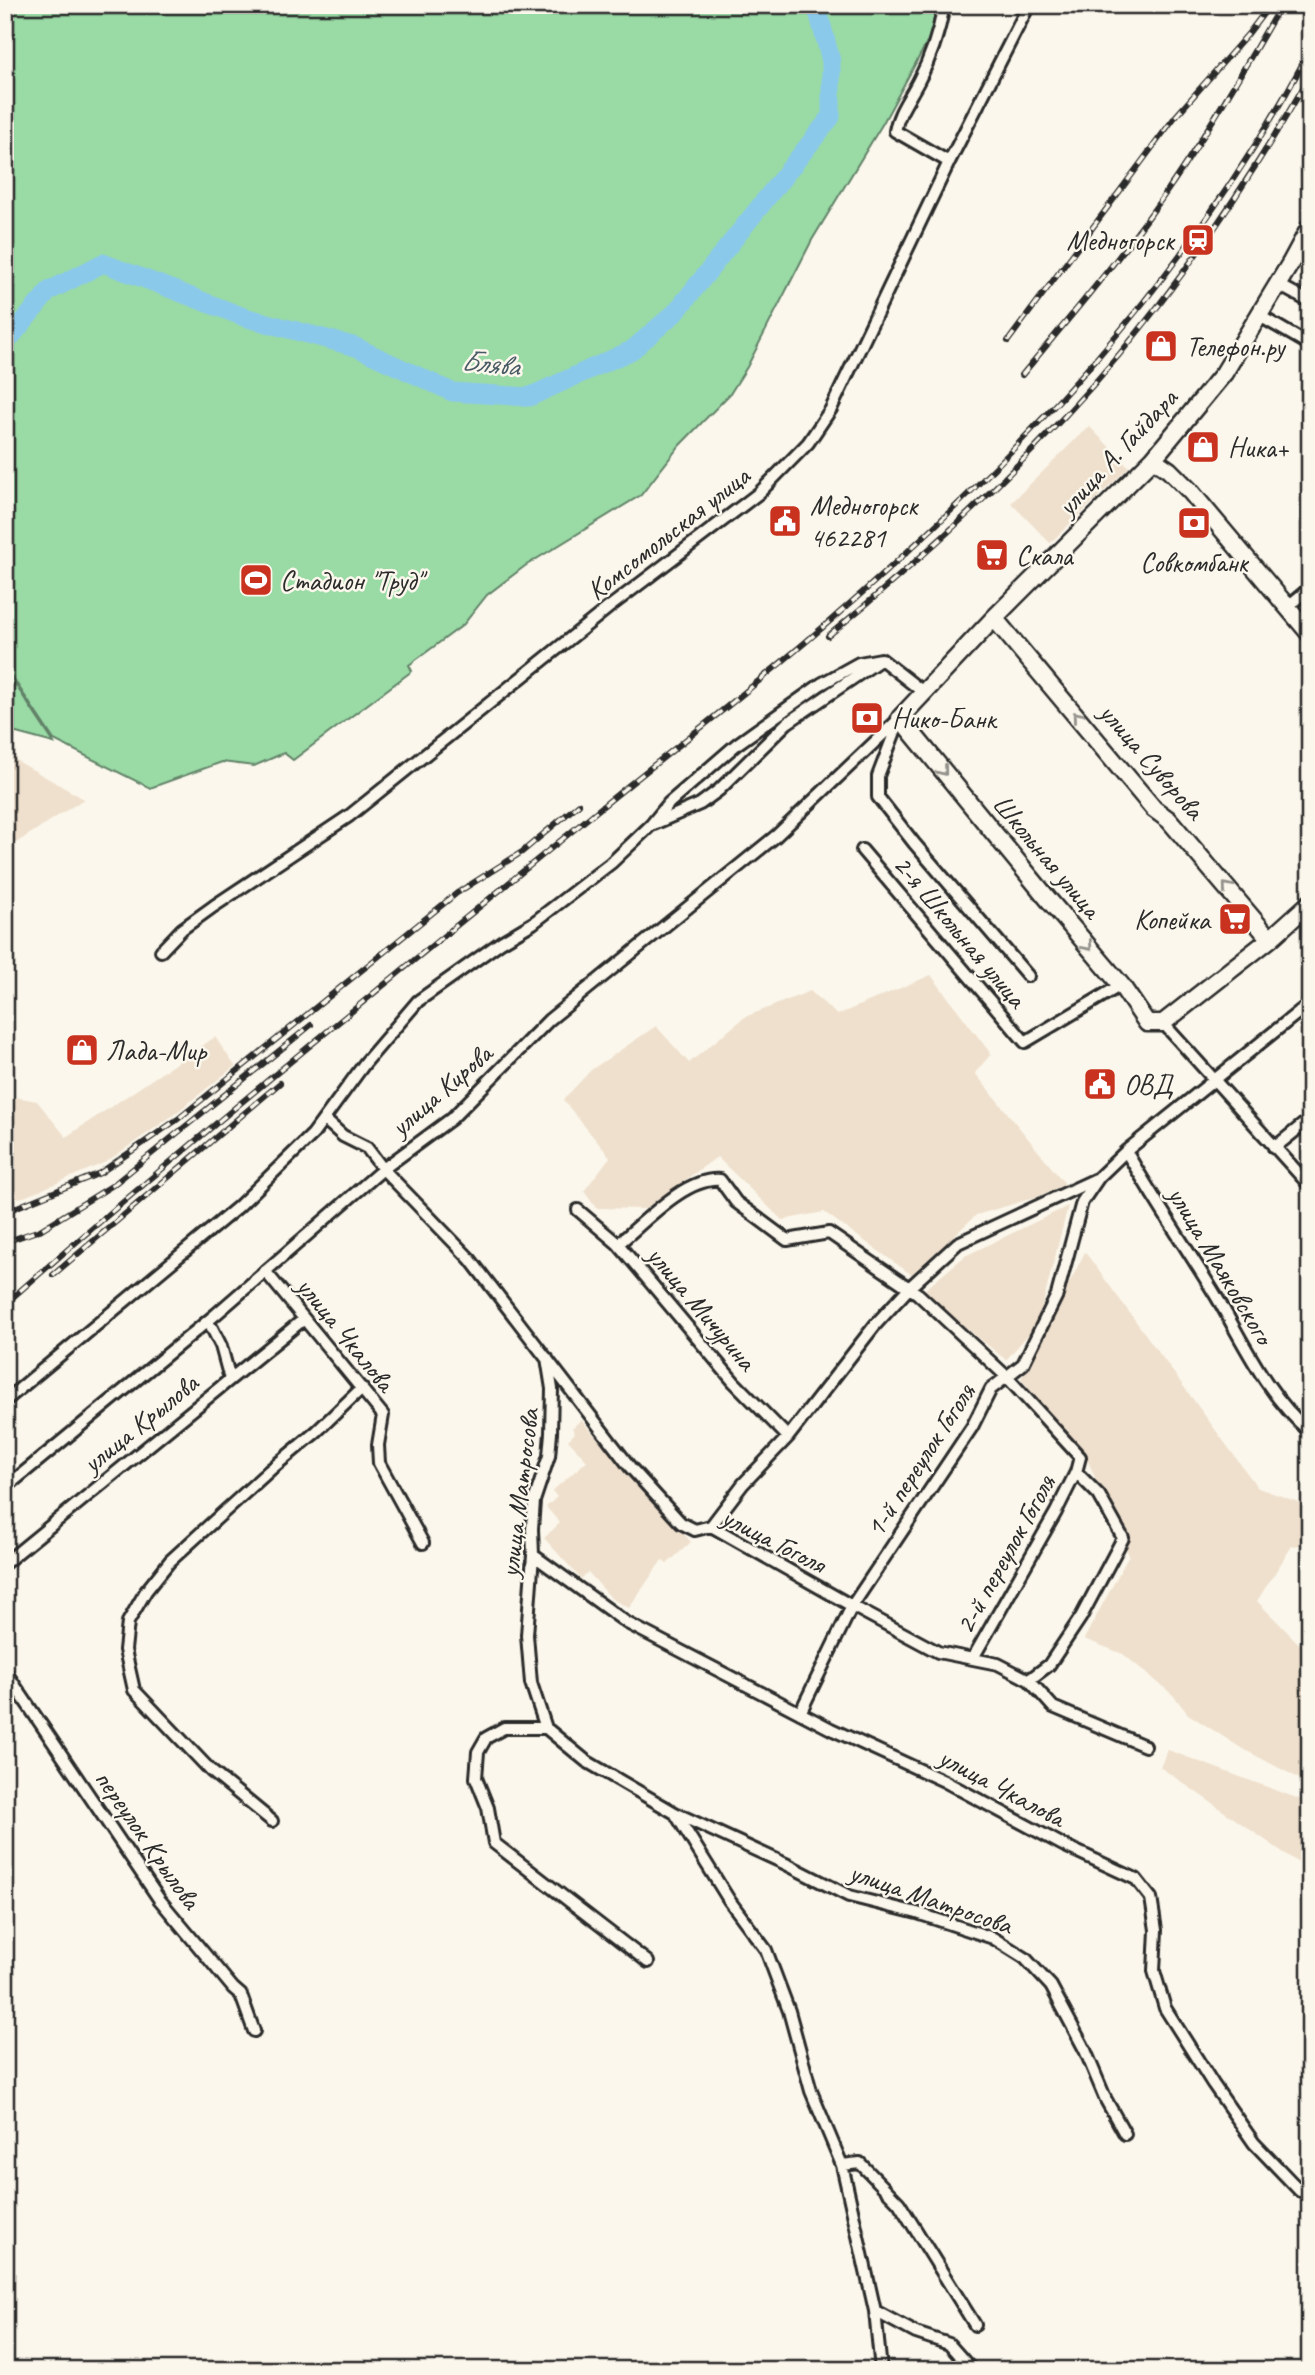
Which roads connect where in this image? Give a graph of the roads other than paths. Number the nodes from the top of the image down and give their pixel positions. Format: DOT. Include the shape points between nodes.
graph roads {
  1 [pos="944,5"];
  2 [pos="1029,5"];
  3 [pos="949,162"];
  4 [pos="1310,227"];
  5 [pos="1277,284"];
  6 [pos="1310,302"];
  7 [pos="1258,315"];
  8 [pos="1310,345"];
  9 [pos="1153,459"];
  10 [pos="1310,588"];
  11 [pos="1287,607"];
  12 [pos="994,618"];
  13 [pos="1310,634"];
  14 [pos="881,659"];
  15 [pos="923,692"];
  16 [pos="900,718"];
  17 [pos="652,825"];
  18 [pos="862,850"];
  19 [pos="1310,903"];
  20 [pos="1270,939"];
  21 [pos="161,951"];
  22 [pos="1028,976"];
  23 [pos="1121,985"];
  24 [pos="1310,1003"];
  25 [pos="1163,1024"];
  26 [pos="1212,1080"];
  27 [pos="324,1119"];
  28 [pos="1310,1119"];
  29 [pos="1274,1147"];
  30 [pos="1126,1151"];
  31 [pos="383,1169"];
  32 [pos="1099,1177"];
  33 [pos="1310,1186"];
  34 [pos="578,1210"];
  35 [pos="618,1244"];
  36 [pos="265,1271"];
  37 [pos="913,1286"];
  38 [pos="304,1319"];
  39 [pos="212,1328"];
  40 [pos="547,1358"];
  41 [pos="1007,1377"];
  42 [pos="230,1379"];
  43 [pos="362,1388"];
  44 [pos="5,1401"];
  45 [pos="1310,1432"];
  46 [pos="788,1437"];
  47 [pos="1076,1472"];
  48 [pos="5,1488"];
  49 [pos="711,1526"];
  50 [pos="423,1543"];
  51 [pos="533,1555"];
  52 [pos="5,1563"];
  53 [pos="852,1606"];
  54 [pos="973,1658"];
  55 [pos="5,1671"];
  56 [pos="1029,1680"];
  57 [pos="800,1713"];
  58 [pos="546,1728"];
  59 [pos="1145,1746"];
  60 [pos="675,1813"];
  61 [pos="272,1821"];
  62 [pos="648,1962"];
  63 [pos="254,2031"];
  64 [pos="1125,2134"];
  65 [pos="842,2165"];
  66 [pos="1300,2191"];
  67 [pos="875,2311"];
  68 [pos="975,2325"];
  69 [pos="881,2370"];
  70 [pos="972,2370"];
  1 -- 3 [label="street" via="937,40 895,131"];
  2 -- 3 [label="street, Комсомольская улица"];
  3 -- 21 [label="street, Комсомольская улица" via="831,409 808,443 759,493 349,816 214,906"];
  4 -- 5 [label="street, улица А. Гайдара"];
  5 -- 6 [label="street"];
  5 -- 7 [label="street, улица А. Гайдара"];
  7 -- 8 [label="street"];
  7 -- 9 [label="street, улица А. Гайдара" via="1224,373"];
  9 -- 11 [label="street" via="1190,491"];
  9 -- 12 [label="street, улица А. Гайдара"];
  10 -- 11 [label="street"];
  11 -- 13 [label="street"];
  12 -- 15 [label="street, улица А. Гайдара"];
  20 -- 12 [label="street, улица Суворова, one-way"];
  14 -- 15 [label="street"];
  14 -- 17 [label="street" via="788,723 700,804"];
  14 -- 17 [label="street" via="859,663 821,684 737,744 669,803"];
  15 -- 16 [label="street, улица А. Гайдара"];
  16 -- 22 [label="street" via="878,776 878,797"];
  16 -- 23 [label="street, Школьная улица, one-way"];
  16 -- 31 [label="street, улица Кирова" via="776,836 549,1020 451,1119"];
  17 -- 27 [label="street" via="533,923 418,1001"];
  18 -- 23 [label="street, 2-я Школьная улица" via="1025,1042"];
  19 -- 20 [label="street"];
  20 -- 25 [label="street"];
  23 -- 25 [label="street, Школьная улица" via="1147,1023"];
  24 -- 26 [label="street"];
  25 -- 26 [label="street, Школьная улица"];
  26 -- 29 [label="street, Школьная улица"];
  26 -- 30 [label="street"];
  27 -- 31 [label="street, улица Гоголя" via="367,1148"];
  27 -- 44 [label="street" via="238,1207"];
  28 -- 29 [label="street"];
  29 -- 33 [label="street, Школьная улица"];
  30 -- 32 [label="street"];
  30 -- 45 [label="street, улица Маяковского" via="1244,1347 1271,1388"];
  31 -- 36 [label="street, улица Кирова"];
  31 -- 40 [label="street, улица Гоголя" via="470,1259"];
  32 -- 37 [label="street" via="958,1243"];
  32 -- 41 [label="street, 1-й переулок Гоголя" via="1082,1202 1057,1295 1023,1364"];
  34 -- 35 [label="street, улица Мичурина"];
  35 -- 37 [label="street" via="687,1188 720,1180 736,1202 787,1240 829,1233"];
  35 -- 46 [label="street, улица Мичурина" via="734,1382"];
  36 -- 38 [label="street, улица Чкалова"];
  36 -- 48 [label="street, улица Кирова"];
  37 -- 41 [label="street"];
  37 -- 46 [label="street" via="875,1325"];
  38 -- 42 [label="street, улица Крылова"];
  38 -- 43 [label="street, улица Чкалова"];
  39 -- 42 [label="street"];
  40 -- 49 [label="street, улица Гоголя" via="630,1467 681,1523 695,1530"];
  40 -- 51 [label="street, улица Матросова" via="551,1433 549,1457 534,1502"];
  41 -- 47 [label="street" via="1080,1457"];
  41 -- 53 [label="street, 1-й переулок Гоголя" via="991,1389 972,1427"];
  42 -- 52 [label="street, улица Крылова"];
  43 -- 50 [label="street, улица Чкалова" via="383,1415 379,1463"];
  43 -- 61 [label="street" via="170,1561 128,1622 125,1650 134,1690 211,1771"];
  46 -- 49 [label="street"];
  47 -- 54 [label="street, 2-й переулок Гоголя"];
  47 -- 56 [label="street" via="1099,1494 1123,1538 1081,1617 1049,1665"];
  49 -- 53 [label="street, улица Гоголя"];
  51 -- 57 [label="street, улица Чкалова" via="626,1623"];
  51 -- 58 [label="street, улица Матросова" via="527,1635 531,1684"];
  53 -- 54 [label="street, улица Гоголя" via="938,1652"];
  53 -- 57 [label="street, 1-й переулок Гоголя"];
  54 -- 56 [label="street, улица Гоголя" via="998,1664"];
  55 -- 63 [label="street, переулок Крылова" via="159,1899 241,1995"];
  56 -- 59 [label="street, улица Гоголя" via="1053,1707"];
  57 -- 66 [label="street, улица Чкалова" via="1136,1879 1151,1898 1156,1930 1154,1971 1165,2008 1254,2143"];
  58 -- 60 [label="street, улица Матросова" via="586,1761"];
  58 -- 62 [label="street" via="504,1728 486,1738 478,1752 476,1778 488,1808 494,1843"];
  60 -- 64 [label="street, улица Матросова" via="849,1896 993,1938 1025,1958 1051,1986"];
  60 -- 65 [label="street, улица Матросова" via="766,1950 811,2091"];
  65 -- 67 [label="street, улица Матросова"];
  65 -- 68 [label="street" via="860,2163 899,2203"];
  67 -- 69 [label="street, улица Матросова"];
  67 -- 70 [label="street" via="949,2344"];
}
